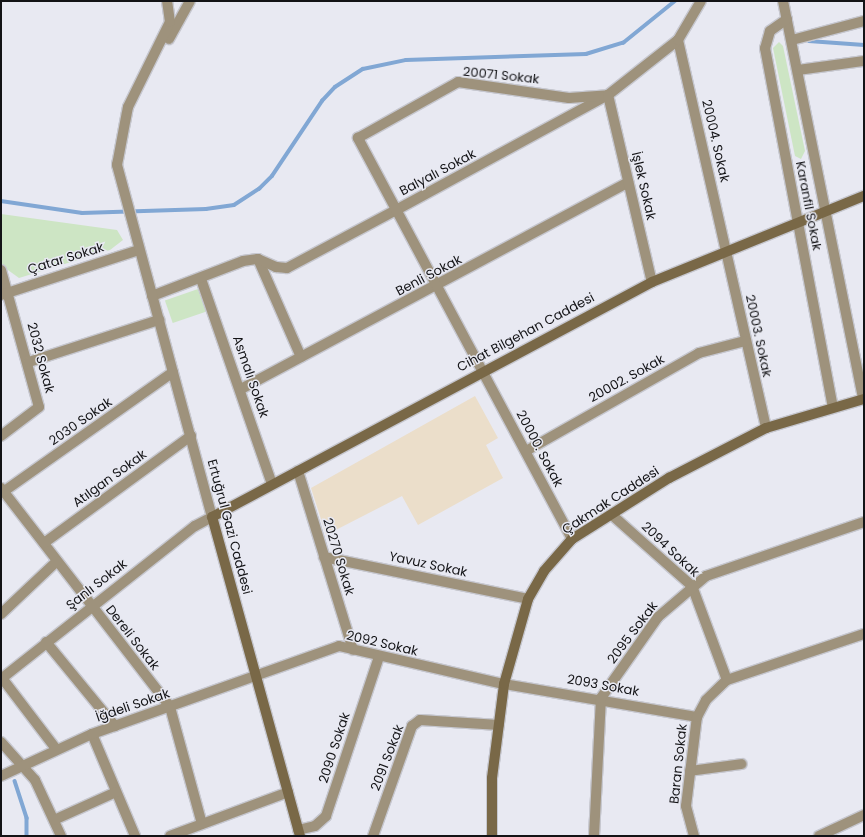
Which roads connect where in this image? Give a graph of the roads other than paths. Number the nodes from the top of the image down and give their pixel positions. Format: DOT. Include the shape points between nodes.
graph roads {
  1 [pos="167,1"];
  2 [pos="190,1"];
  3 [pos="701,1"];
  4 [pos="783,1"];
  5 [pos="787,19"];
  6 [pos="864,21"];
  7 [pos="678,40"];
  8 [pos="792,40"];
  9 [pos="864,61"];
  10 [pos="798,70"];
  11 [pos="144,77"];
  12 [pos="608,96"];
  13 [pos="358,138"];
  14 [pos="628,182"];
  15 [pos="864,196"];
  16 [pos="825,209"];
  17 [pos="396,210"];
  18 [pos="798,220"];
  19 [pos="726,249"];
  20 [pos="139,250"];
  21 [pos="258,259"];
  22 [pos="1,270"];
  23 [pos="201,279"];
  24 [pos="652,282"];
  25 [pos="438,286"];
  26 [pos="4,293"];
  27 [pos="152,296"];
  28 [pos="159,320"];
  29 [pos="745,341"];
  30 [pos="302,357"];
  31 [pos="29,362"];
  32 [pos="484,370"];
  33 [pos="173,372"];
  34 [pos="241,389"];
  35 [pos="864,399"];
  36 [pos="833,407"];
  37 [pos="766,428"];
  38 [pos="1,436"];
  39 [pos="191,436"];
  40 [pos="526,451"];
  41 [pos="298,471"];
  42 [pos="272,484"];
  43 [pos="2,490"];
  44 [pos="612,515"];
  45 [pos="212,517"];
  46 [pos="864,522"];
  47 [pos="572,540"];
  48 [pos="44,543"];
  49 [pos="324,557"];
  50 [pos="57,561"];
  51 [pos="692,586"];
  52 [pos="528,599"];
  53 [pos="91,606"];
  54 [pos="1,614"];
  55 [pos="864,634"];
  56 [pos="46,642"];
  57 [pos="353,650"];
  58 [pos="379,657"];
  59 [pos="256,677"];
  60 [pos="1,679"];
  61 [pos="727,680"];
  62 [pos="504,684"];
  63 [pos="601,698"];
  64 [pos="170,707"];
  65 [pos="697,717"];
  66 [pos="499,725"];
  67 [pos="115,726"];
  68 [pos="92,734"];
  69 [pos="1,742"];
  70 [pos="56,749"];
  71 [pos="742,764"];
  72 [pos="20,765"];
  73 [pos="690,771"];
  74 [pos="1,776"];
  75 [pos="116,792"];
  76 [pos="288,792"];
  77 [pos="864,815"];
  78 [pos="54,820"];
  79 [pos="202,824"];
  80 [pos="299,833"];
  81 [pos="61,836"];
  82 [pos="135,836"];
  83 [pos="170,836"];
  84 [pos="373,836"];
  85 [pos="492,836"];
  86 [pos="594,836"];
  87 [pos="694,836"];
  88 [pos="819,836"];
  1 -- 11 [label="street" via="170,22"];
  2 -- 11 [label="street"];
  3 -- 7 [label="street, Balyalı Sokak"];
  4 -- 5 [label="street, Karanfil Sokak"];
  5 -- 8 [label="street, Karanfil Sokak"];
  5 -- 18 [label="street, Karanfil Sokak" via="770,31 765,48"];
  6 -- 8 [label="street"];
  7 -- 12 [label="street, Balyalı Sokak"];
  7 -- 19 [label="street, 20004. Sokak"];
  8 -- 10 [label="street, Karanfil Sokak"];
  9 -- 10 [label="street"];
  10 -- 16 [label="street, Karanfil Sokak"];
  11 -- 20 [label="street, Ertuğrul Gazi Caddesi" via="122,127 117,165 120,186"];
  12 -- 13 [label="street, 20071 Sokak" via="569,98 458,82"];
  12 -- 14 [label="street, İşlek Sokak"];
  12 -- 17 [label="street, Balyalı Sokak"];
  13 -- 17 [label="street, 20000. Sokak"];
  14 -- 24 [label="street, İşlek Sokak"];
  14 -- 25 [label="street, Benli Sokak"];
  15 -- 16 [label="main road, Cihat Bilgehan Caddesi"];
  16 -- 18 [label="main road, Cihat Bilgehan Caddesi"];
  16 -- 35 [label="street, Karanfil Sokak"];
  17 -- 21 [label="street, Balyalı Sokak" via="287,268 276,267"];
  17 -- 25 [label="street, 20000. Sokak"];
  18 -- 19 [label="main road, Cihat Bilgehan Caddesi"];
  18 -- 36 [label="street, Karanfil Sokak"];
  19 -- 24 [label="main road, Cihat Bilgehan Caddesi"];
  19 -- 29 [label="street, 20003. Sokak"];
  20 -- 26 [label="street, Çatar Sokak"];
  20 -- 27 [label="street, Ertuğrul Gazi Caddesi"];
  21 -- 23 [label="street" via="243,261"];
  21 -- 30 [label="street"];
  22 -- 26 [label="street, 2032 Sokak"];
  23 -- 27 [label="street"];
  23 -- 34 [label="street, Asmalı Sokak"];
  24 -- 32 [label="main road, Cihat Bilgehan Caddesi"];
  25 -- 30 [label="street, Benli Sokak"];
  25 -- 32 [label="street, 20000. Sokak"];
  26 -- 31 [label="street, 2032 Sokak"];
  27 -- 28 [label="street, Ertuğrul Gazi Caddesi"];
  28 -- 31 [label="street"];
  28 -- 33 [label="street, Ertuğrul Gazi Caddesi"];
  29 -- 37 [label="street, 20003. Sokak"];
  29 -- 40 [label="street, 20002. Sokak" via="699,353"];
  30 -- 34 [label="street, Benli Sokak"];
  31 -- 38 [label="street, 2032 Sokak" via="39,407"];
  32 -- 40 [label="street, 20000. Sokak"];
  32 -- 41 [label="main road, Cihat Bilgehan Caddesi"];
  33 -- 39 [label="street, Ertuğrul Gazi Caddesi"];
  33 -- 43 [label="street, 2030 Sokak"];
  34 -- 42 [label="street, Asmalı Sokak"];
  35 -- 36 [label="main road, Çakmak Caddesi"];
  36 -- 37 [label="main road, Çakmak Caddesi"];
  37 -- 44 [label="main road, Çakmak Caddesi" via="670,478"];
  39 -- 45 [label="street, Ertuğrul Gazi Caddesi"];
  39 -- 48 [label="street, Atılgan Sokak"];
  40 -- 47 [label="street, 20000. Sokak"];
  41 -- 42 [label="main road, Cihat Bilgehan Caddesi"];
  41 -- 49 [label="street, 20270 Sokak"];
  42 -- 45 [label="main road, Cihat Bilgehan Caddesi"];
  43 -- 48 [label="street, Dereli Sokak"];
  44 -- 47 [label="main road, Çakmak Caddesi"];
  44 -- 51 [label="street, 2094 Sokak"];
  45 -- 53 [label="street, Şanlı Sokak" via="195,526"];
  45 -- 59 [label="main road, Ertuğrul Gazi Caddesi"];
  46 -- 51 [label="street, 2095 Sokak" via="706,576"];
  47 -- 52 [label="main road, Çakmak Caddesi" via="544,571"];
  48 -- 50 [label="street, Dereli Sokak"];
  49 -- 52 [label="street, Yavuz Sokak"];
  49 -- 57 [label="street, 20270 Sokak"];
  50 -- 53 [label="street, Dereli Sokak"];
  50 -- 54 [label="street"];
  51 -- 61 [label="street, 2094 Sokak"];
  51 -- 63 [label="street, 2095 Sokak" via="658,617"];
  52 -- 62 [label="main road, Çakmak Caddesi"];
  53 -- 56 [label="street, Şanlı Sokak"];
  53 -- 64 [label="street, Dereli Sokak"];
  55 -- 61 [label="street"];
  56 -- 60 [label="street, Şanlı Sokak"];
  56 -- 67 [label="street"];
  57 -- 58 [label="street, 2092 Sokak"];
  57 -- 59 [label="street, 2092 Sokak" via="339,646"];
  58 -- 62 [label="street, 2092 Sokak"];
  58 -- 80 [label="street, 2090 Sokak" via="326,816 315,826"];
  59 -- 64 [label="street, İğdeli Sokak"];
  59 -- 76 [label="main road, Ertuğrul Gazi Caddesi"];
  60 -- 70 [label="street"];
  61 -- 65 [label="street, Baran Sokak" via="706,700"];
  62 -- 63 [label="street, 2093 Sokak"];
  62 -- 66 [label="main road, Çakmak Caddesi"];
  63 -- 65 [label="street, 2093 Sokak"];
  63 -- 86 [label="street"];
  64 -- 67 [label="street, İğdeli Sokak"];
  64 -- 79 [label="street, Dereli Sokak"];
  65 -- 73 [label="street, Baran Sokak"];
  66 -- 84 [label="street, 2091 Sokak" via="420,720 412,726"];
  66 -- 85 [label="main road, Çakmak Caddesi" via="492,778"];
  67 -- 68 [label="street, İğdeli Sokak"];
  68 -- 70 [label="street, İğdeli Sokak"];
  68 -- 75 [label="street"];
  69 -- 72 [label="street"];
  70 -- 72 [label="street, İğdeli Sokak"];
  71 -- 73 [label="street"];
  72 -- 74 [label="street, İğdeli Sokak"];
  72 -- 78 [label="street" via="35,780"];
  73 -- 87 [label="street, Baran Sokak" via="686,806"];
  75 -- 78 [label="street"];
  75 -- 82 [label="street"];
  76 -- 79 [label="street"];
  76 -- 80 [label="main road, Ertuğrul Gazi Caddesi"];
  77 -- 88 [label="street"];
  78 -- 81 [label="street"];
  79 -- 83 [label="street"];
}
